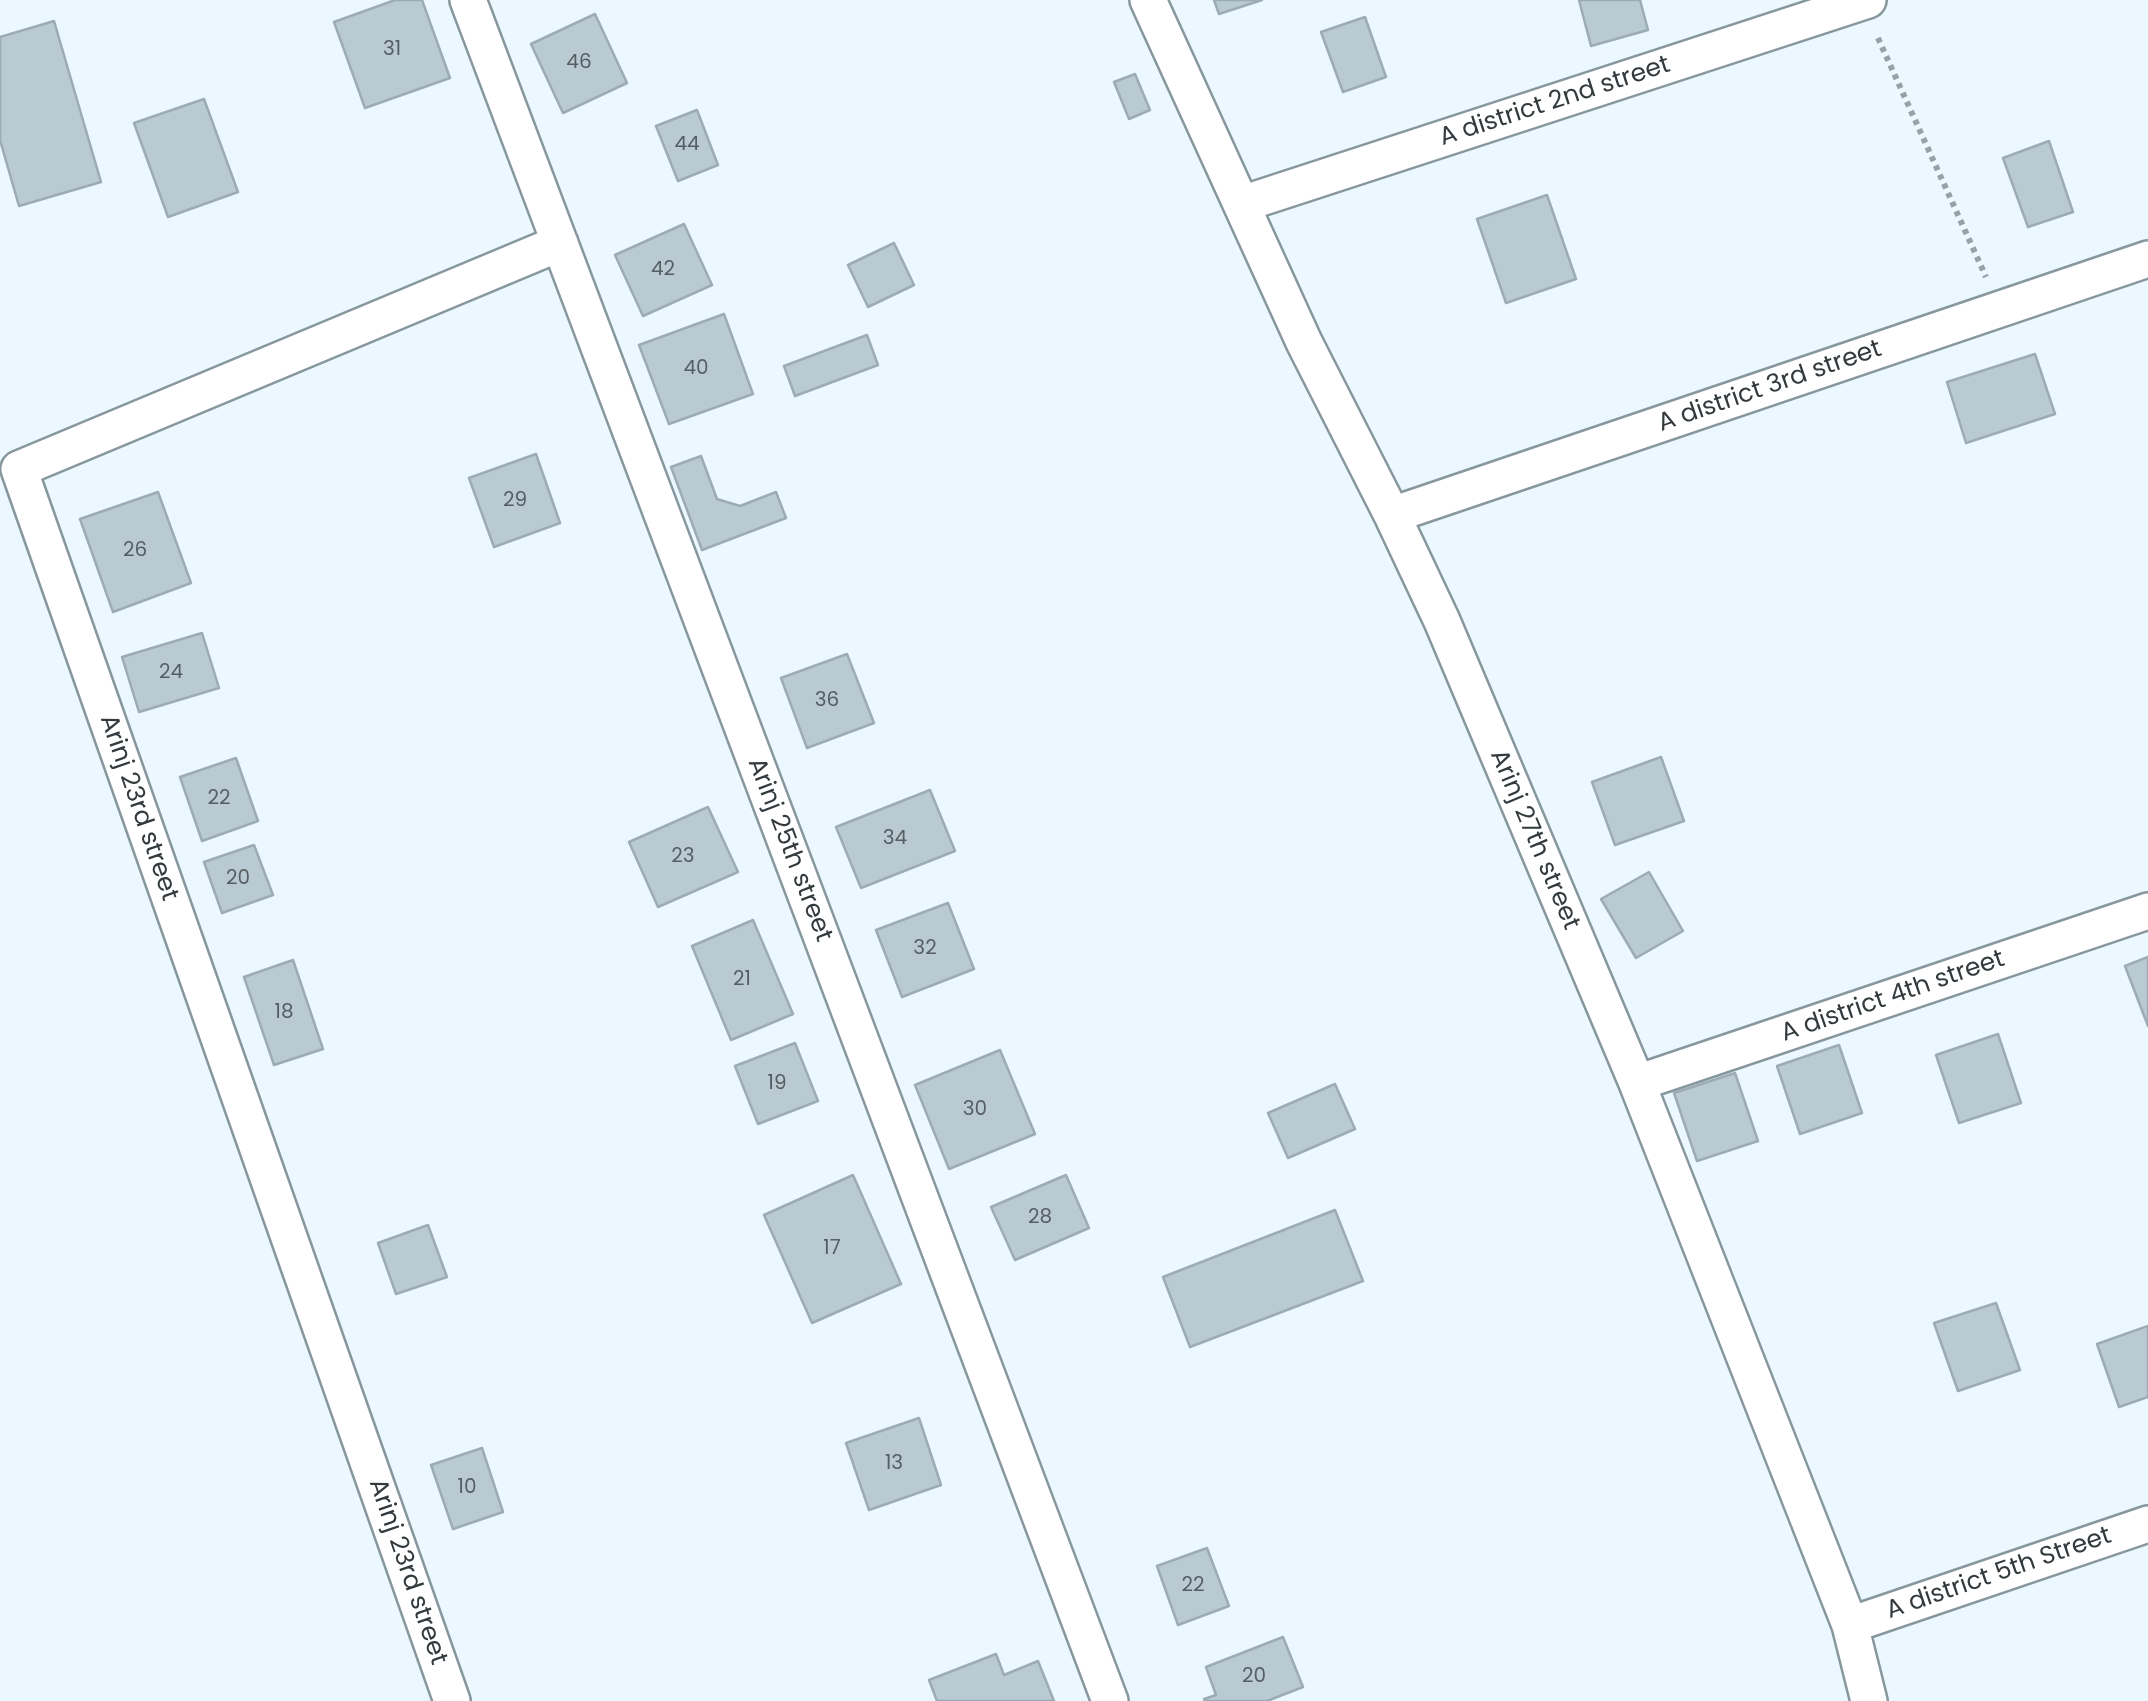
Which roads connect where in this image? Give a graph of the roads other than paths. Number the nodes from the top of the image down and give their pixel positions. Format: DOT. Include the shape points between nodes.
graph roads {
  1 [pos="468,0"];
  2 [pos="1148,0"];
  3 [pos="1864,1"];
  4 [pos="1242,204"];
  5 [pos="560,243"];
  6 [pos="2148,259"];
  7 [pos="1392,515"];
  8 [pos="2148,911"];
  9 [pos="1638,1083"];
  10 [pos="2148,1524"];
  11 [pos="1850,1625"];
  12 [pos="452,1701"];
  13 [pos="1110,1701"];
  14 [pos="1868,1701"];
  1 -- 5 [label="street, Arinj 25th street"];
  2 -- 4 [label="street, Arinj 27th street"];
  3 -- 4 [label="street, A district 2nd street"];
  4 -- 7 [label="street, Arinj 27th street"];
  5 -- 12 [label="street, Arinj 23rd street" via="19,469"];
  5 -- 13 [label="street, Arinj 25th street"];
  6 -- 7 [label="street, A district 3rd street"];
  7 -- 9 [label="street, Arinj 27th street"];
  8 -- 9 [label="street, A district 4th street"];
  9 -- 11 [label="street, Arinj 27th street"];
  10 -- 11 [label="street, A district 5th Street"];
  11 -- 14 [label="street, Arinj 27th street"];
}
